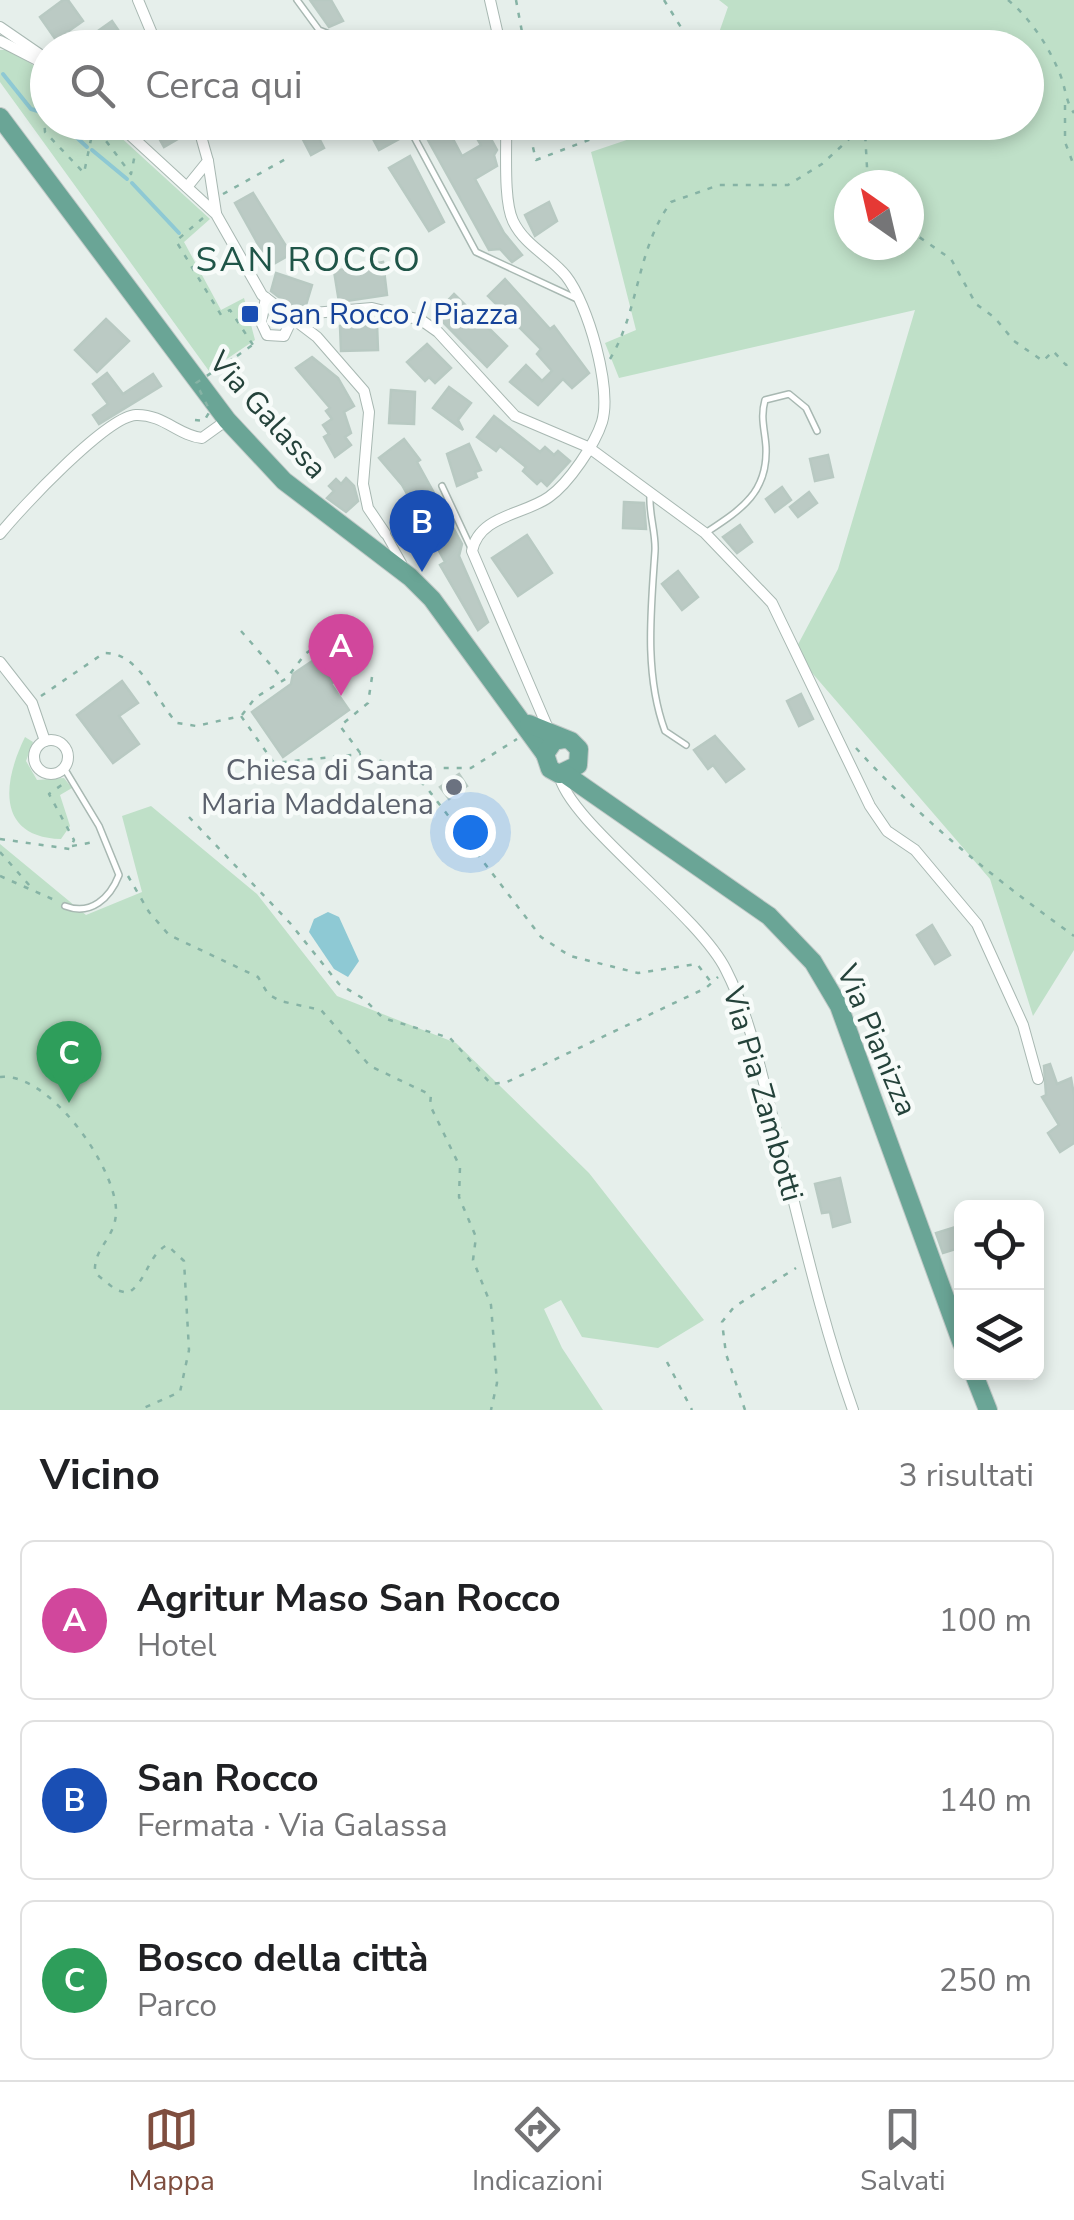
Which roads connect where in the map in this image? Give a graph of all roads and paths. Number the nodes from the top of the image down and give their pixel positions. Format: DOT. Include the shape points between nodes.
graph roads {
  1 [pos="138,0"];
  2 [pos="297,0"];
  3 [pos="490,0"];
  4 [pos="516,0"];
  5 [pos="664,0"];
  6 [pos="1008,0"];
  7 [pos="0,27"];
  8 [pos="150,30"];
  9 [pos="318,30"];
  10 [pos="497,30"];
  11 [pos="521,30"];
  12 [pos="683,30"];
  13 [pos="1036,30"];
  14 [pos="0,41"];
  15 [pos="1044,45"];
  16 [pos="30,54"];
  17 [pos="30,58"];
  18 [pos="1066,101"];
  19 [pos="1074,113"];
  20 [pos="0,117"];
  21 [pos="53,140"];
  22 [pos="91,140"];
  23 [pos="105,140"];
  24 [pos="136,140"];
  25 [pos="202,140"];
  26 [pos="416,140"];
  27 [pos="507,140"];
  28 [pos="531,140"];
  29 [pos="589,140"];
  30 [pos="848,140"];
  31 [pos="867,140"];
  32 [pos="292,156"];
  33 [pos="208,161"];
  34 [pos="149,165"];
  35 [pos="1074,166"];
  36 [pos="868,170"];
  37 [pos="188,187"];
  38 [pos="213,199"];
  39 [pos="210,217"];
  40 [pos="924,240"];
  41 [pos="266,298"];
  42 [pos="579,300"];
  43 [pos="292,316"];
  44 [pos="1074,360"];
  45 [pos="602,373"];
  46 [pos="195,420"];
  47 [pos="228,420"];
  48 [pos="817,432"];
  49 [pos="588,448"];
  50 [pos="442,486"];
  51 [pos="650,496"];
  52 [pos="384,532"];
  53 [pos="705,533"];
  54 [pos="0,534"];
  55 [pos="472,551"];
  56 [pos="410,577"];
  57 [pos="347,624"];
  58 [pos="241,632"];
  59 [pos="0,662"];
  60 [pos="372,677"];
  61 [pos="284,680"];
  62 [pos="535,700"];
  63 [pos="32,702"];
  64 [pos="241,716"];
  65 [pos="526,723"];
  66 [pos="558,736"];
  67 [pos="45,741"];
  68 [pos="686,745"];
  69 [pos="855,747"];
  70 [pos="361,754"];
  71 [pos="545,754"];
  72 [pos="580,760"];
  73 [pos="402,763"];
  74 [pos="64,768"];
  75 [pos="562,774"];
  76 [pos="73,778"];
  77 [pos="596,794"];
  78 [pos="189,816"];
  79 [pos="102,833"];
  80 [pos="0,839"];
  81 [pos="71,847"];
  82 [pos="0,852"];
  83 [pos="119,875"];
  84 [pos="0,876"];
  85 [pos="32,887"];
  86 [pos="65,906"];
  87 [pos="1074,936"];
  88 [pos="726,968"];
  89 [pos="711,983"];
  90 [pos="0,1076"];
  91 [pos="1038,1079"];
  92 [pos="810,1259"];
  93 [pos="954,1321"];
  94 [pos="667,1362"];
  95 [pos="976,1380"];
  96 [pos="139,1410"];
  97 [pos="491,1410"];
  98 [pos="692,1410"];
  99 [pos="745,1410"];
  100 [pos="853,1410"];
  101 [pos="988,1410"];
  1 -- 8 [label="street"];
  2 -- 9 [label="lane"];
  3 -- 10 [label="street"];
  4 -- 11 [label="path"];
  5 -- 12 [label="path"];
  6 -- 13 [label="path"];
  7 -- 16 [label="street"];
  14 -- 17 [label="street"];
  15 -- 18 [label="path"];
  18 -- 19 [label="path"];
  18 -- 35 [label="path" via="1065,142"];
  20 -- 47 [label="main road, Via Galassa"];
  21 -- 22 [label="path" via="84,173"];
  23 -- 34 [label="path" via="131,174 135,151"];
  24 -- 37 [label="street"];
  25 -- 33 [label="street"];
  26 -- 42 [label="lane" via="476,252"];
  27 -- 42 [label="street" via="512,220 568,278"];
  28 -- 29 [label="path" via="536,160"];
  30 -- 45 [label="path" via="788,185 719,185 671,202 648,243 625,335"];
  31 -- 36 [label="path"];
  32 -- 38 [label="path"];
  33 -- 37 [label="street"];
  33 -- 38 [label="street"];
  37 -- 39 [label="street"];
  38 -- 39 [label="street"];
  39 -- 41 [label="street"];
  39 -- 46 [label="path, bridge" via="176,242 221,315 230,310 255,343 196,384 210,411 204,421"];
  40 -- 44 [label="path" via="951,259 976,304 1014,342 1043,362 1053,351 1066,365"];
  41 -- 43 [label="street"];
  41 -- 43 [label="street" via="261,322 267,335 284,336"];
  42 -- 45 [label="street"];
  43 -- 49 [label="street" via="372,308 421,320 515,416"];
  43 -- 52 [label="street" via="364,391 363,484 368,508"];
  45 -- 49 [label="street" via="604,412"];
  47 -- 54 [label="street" via="202,438 171,422 123,418 45,484"];
  47 -- 56 [label="main road, Via Galassa" via="284,481"];
  48 -- 53 [label="lane" via="806,408 789,394 765,400 765,474 752,501"];
  49 -- 51 [label="street"];
  49 -- 55 [label="street" via="550,497 484,529"];
  50 -- 55 [label="lane"];
  51 -- 53 [label="street"];
  51 -- 68 [label="lane" via="654,676 665,731"];
  52 -- 56 [label="street"];
  53 -- 91 [label="street" via="772,602 870,806 977,924 1024,1025"];
  55 -- 62 [label="street"];
  56 -- 65 [label="main road, Via Galassa"];
  57 -- 61 [label="path" via="304,654"];
  58 -- 61 [label="path"];
  59 -- 63 [label="street"];
  60 -- 70 [label="path" via="368,702 340,726"];
  61 -- 64 [label="path"];
  62 -- 65 [label="street"];
  62 -- 66 [label="street"];
  63 -- 64 [label="path" via="104,653 116,653 133,664 177,723 196,726"];
  63 -- 67 [label="street"];
  64 -- 70 [label="path" via="274,763"];
  65 -- 66 [label="main road, Via Galassa"];
  65 -- 71 [label="main road, Via Galassa"];
  65 -- 73 [label="path" via="472,768"];
  66 -- 71 [label="main road"];
  66 -- 72 [label="main road, Via Pianizza" via="578,748"];
  67 -- 74 [label="street" via="64,746"];
  67 -- 74 [label="street" via="35,752 38,768 48,774"];
  69 -- 87 [label="path" via="922,819"];
  70 -- 73 [label="path"];
  71 -- 75 [label="main road, Via Pianizza" via="546,764"];
  72 -- 75 [label="main road"];
  72 -- 77 [label="main road, Via Pianizza"];
  73 -- 89 [label="path" via="541,937 570,956 638,972 697,964"];
  74 -- 76 [label="lane"];
  75 -- 77 [label="main road, Via Pianizza"];
  75 -- 88 [label="street, Via Pia Zambotti" via="570,801"];
  76 -- 79 [label="lane"];
  76 -- 81 [label="path" via="49,794 74,840"];
  77 -- 93 [label="main road, Via Pianizza" via="769,916 828,984"];
  78 -- 89 [label="path" via="290,922 338,984 383,1018 450,1038 491,1084 508,1082"];
  79 -- 81 [label="path"];
  79 -- 83 [label="lane"];
  80 -- 81 [label="path"];
  82 -- 85 [label="path"];
  83 -- 86 [label="lane" via="104,900 89,908"];
  83 -- 97 [label="path" via="133,876 168,935 258,977 280,1001 321,1010 370,1066 430,1096 460,1167 459,1197 476,1237 473,1260 491,1306 497,1384"];
  84 -- 85 [label="path"];
  85 -- 86 [label="path"];
  88 -- 89 [label="path"];
  88 -- 92 [label="street, Via Pia Zambotti" via="758,1059"];
  90 -- 96 [label="path" via="64,1108 104,1176 116,1206 114,1233 100,1250 95,1273 128,1293 142,1284 156,1251 167,1244 184,1261 188,1368 180,1392"];
  92 -- 99 [label="path" via="734,1307 722,1322"];
  92 -- 100 [label="street, Via Pia Zambotti"];
  94 -- 98 [label="path"];
  95 -- 101 [label="main road"];
}
